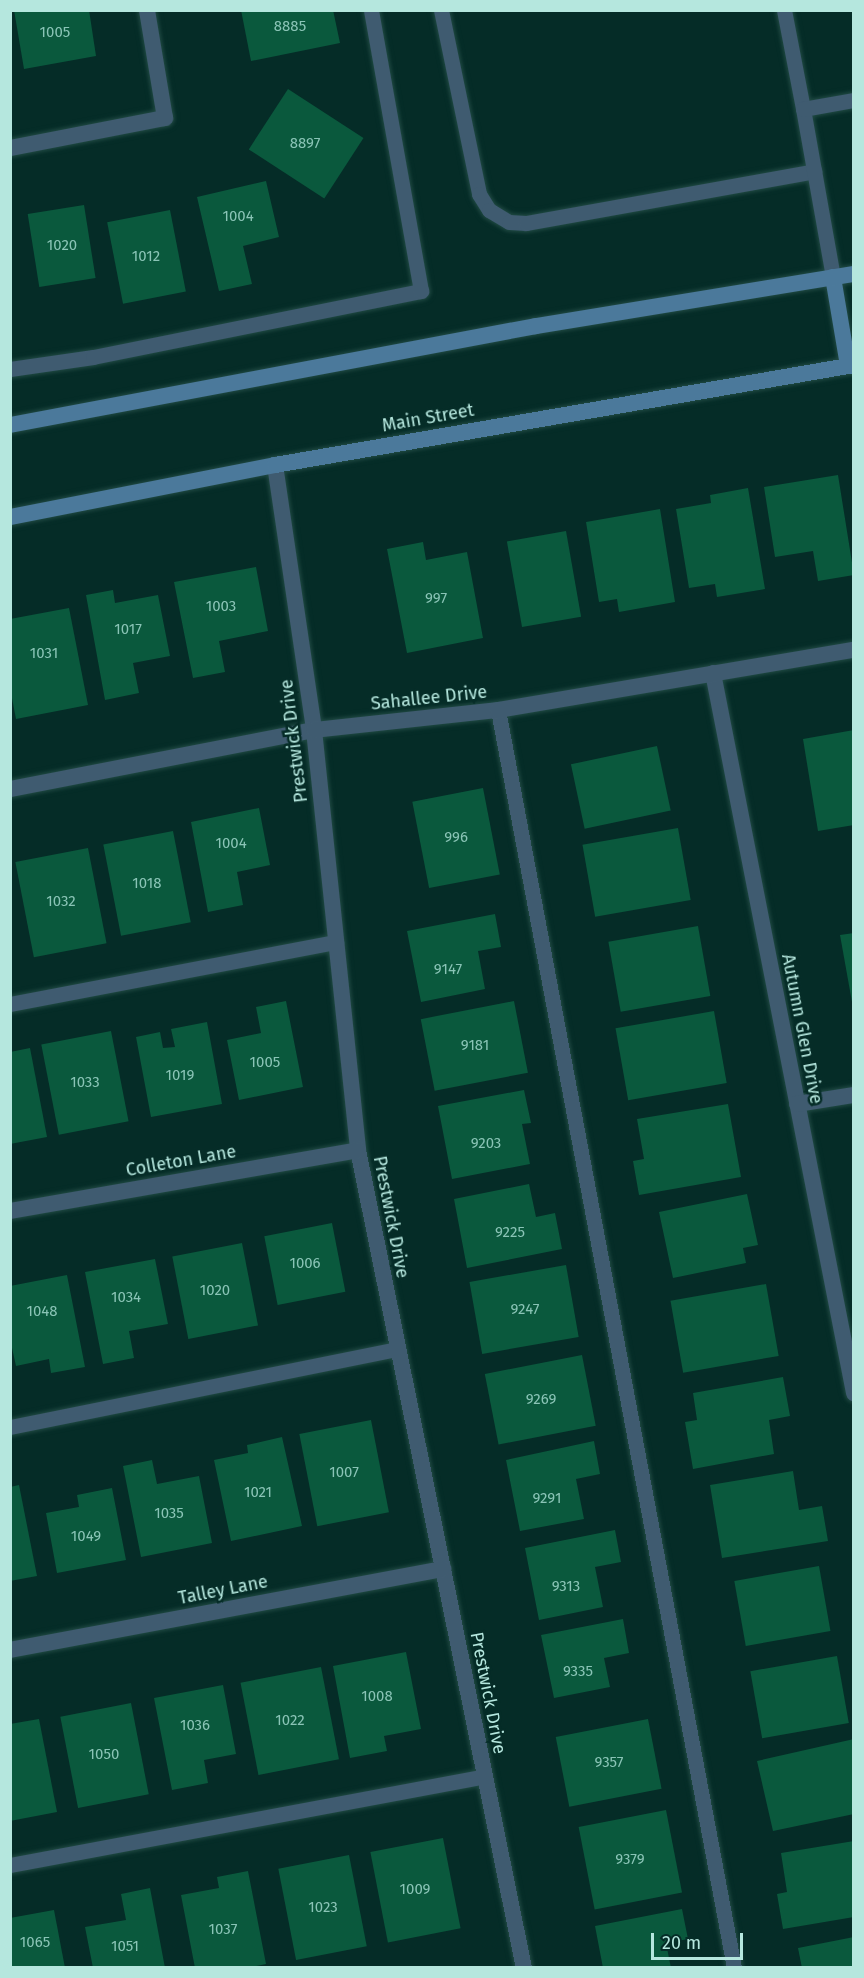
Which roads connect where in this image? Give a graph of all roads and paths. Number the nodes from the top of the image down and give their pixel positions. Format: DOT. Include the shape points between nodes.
graph roads {
  1 [pos="147,10"];
  2 [pos="370,10"];
  3 [pos="441,10"];
  4 [pos="784,10"];
  5 [pos="854,100"];
  6 [pos="803,109"];
  7 [pos="10,148"];
  8 [pos="814,171"];
  9 [pos="854,274"];
  10 [pos="832,277"];
  11 [pos="851,366"];
  12 [pos="10,369"];
  13 [pos="10,425"];
  14 [pos="275,465"];
  15 [pos="10,517"];
  16 [pos="854,650"];
  17 [pos="713,673"];
  18 [pos="498,710"];
  19 [pos="314,730"];
  20 [pos="10,789"];
  21 [pos="336,942"];
  22 [pos="10,1004"];
  23 [pos="854,1095"];
  24 [pos="797,1104"];
  25 [pos="358,1150"];
  26 [pos="10,1211"];
  27 [pos="398,1349"];
  28 [pos="854,1393"];
  29 [pos="10,1427"];
  30 [pos="443,1569"];
  31 [pos="10,1650"];
  32 [pos="485,1776"];
  33 [pos="10,1865"];
  34 [pos="524,1968"];
  35 [pos="734,1968"];
  1 -- 7 [label="street" via="165,118"];
  2 -- 12 [label="lane" via="421,291 93,357"];
  3 -- 8 [label="lane" via="479,194 489,210 509,222 526,223"];
  4 -- 6 [label="lane"];
  5 -- 6 [label="lane"];
  6 -- 8 [label="lane"];
  8 -- 10 [label="lane"];
  9 -- 10 [label="main road"];
  10 -- 11 [label="main road"];
  10 -- 13 [label="main road" via="536,326"];
  11 -- 14 [label="main road, Main Street"];
  14 -- 15 [label="main road, Main Street"];
  14 -- 19 [label="street, Prestwick Drive"];
  16 -- 17 [label="street, Sahallee Drive"];
  17 -- 18 [label="street, Sahallee Drive"];
  17 -- 24 [label="street, Autumn Glen Drive"];
  18 -- 19 [label="street, Sahallee Drive"];
  18 -- 35 [label="lane"];
  19 -- 20 [label="street, Sahallee Drive"];
  19 -- 21 [label="street, Prestwick Drive"];
  21 -- 22 [label="lane"];
  21 -- 25 [label="street, Prestwick Drive"];
  23 -- 24 [label="street"];
  24 -- 28 [label="street, Autumn Glen Drive"];
  25 -- 26 [label="street, Colleton Lane"];
  25 -- 27 [label="street, Prestwick Drive"];
  27 -- 29 [label="lane"];
  27 -- 30 [label="street, Prestwick Drive"];
  30 -- 31 [label="street, Talley Lane"];
  30 -- 32 [label="street, Prestwick Drive"];
  32 -- 33 [label="lane"];
  32 -- 34 [label="street, Prestwick Drive"];
}
